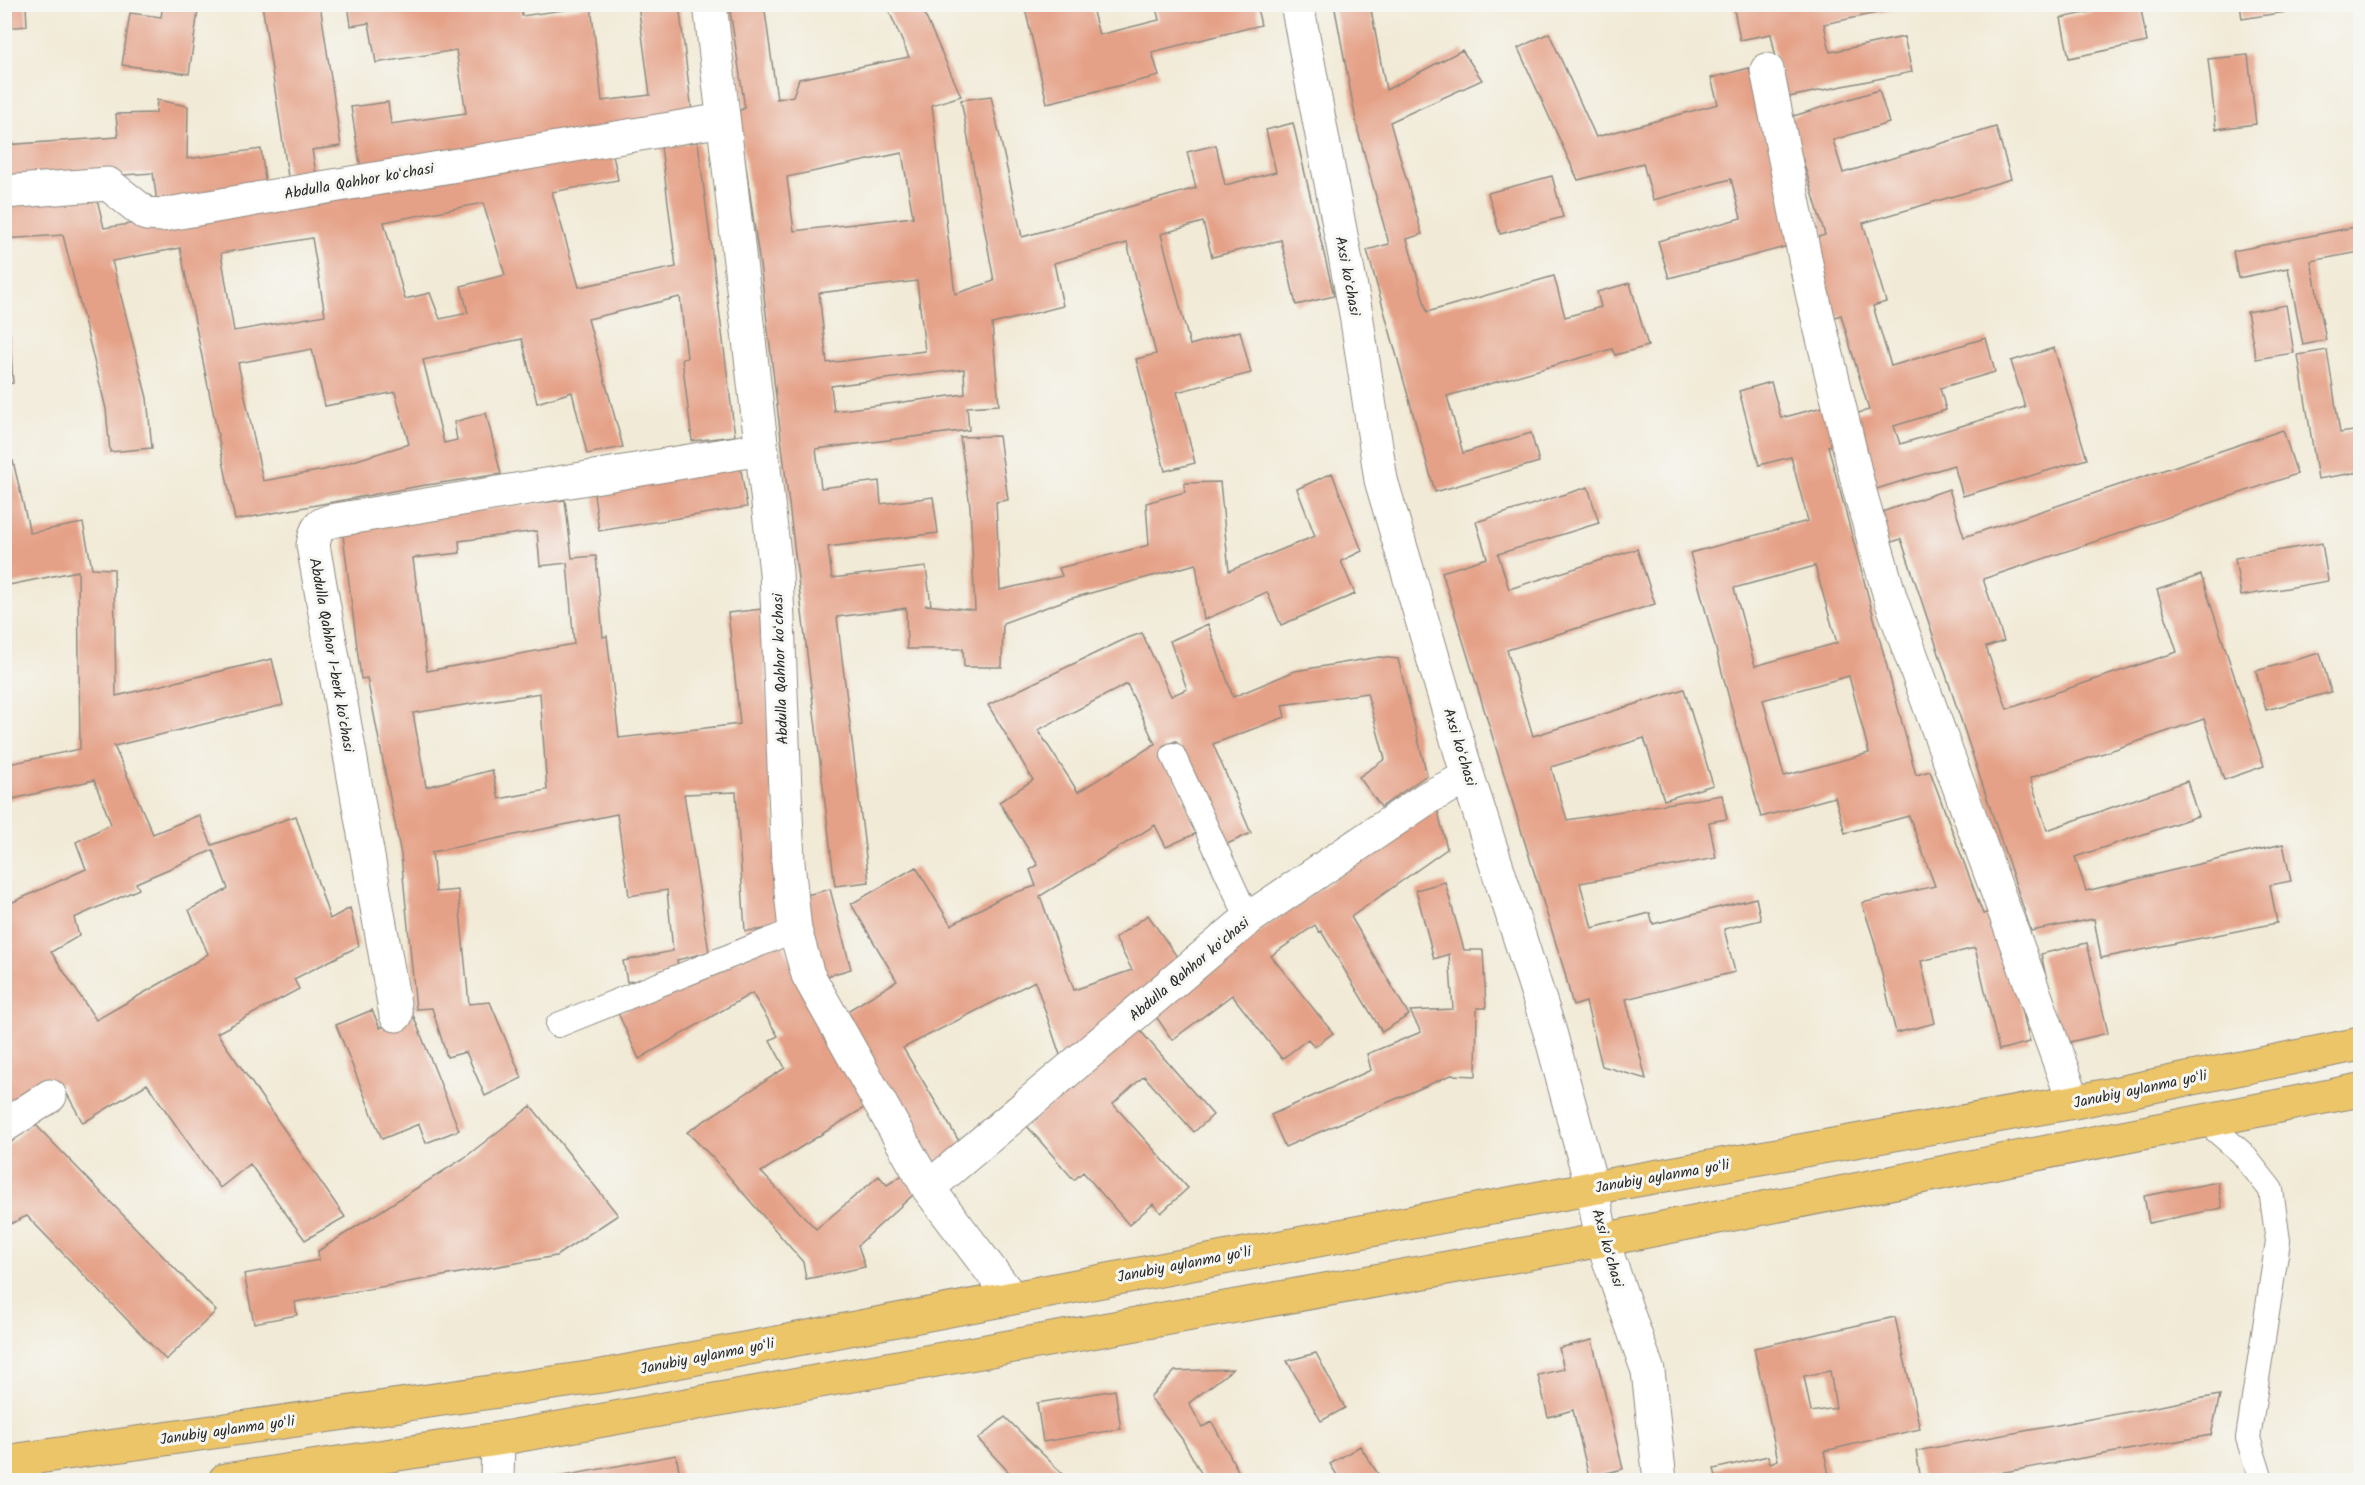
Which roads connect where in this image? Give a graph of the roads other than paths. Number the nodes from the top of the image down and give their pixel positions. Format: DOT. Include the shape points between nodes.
graph roads {
  1 [pos="710,4"];
  2 [pos="1297,4"];
  3 [pos="1767,70"];
  4 [pos="723,120"];
  5 [pos="4,192"];
  6 [pos="760,449"];
  7 [pos="1173,755"];
  8 [pos="1468,777"];
  9 [pos="1248,919"];
  10 [pos="795,930"];
  11 [pos="396,1015"];
  12 [pos="558,1025"];
  13 [pos="2361,1044"];
  14 [pos="2361,1090"];
  15 [pos="50,1096"];
  16 [pos="2074,1102"];
  17 [pos="2205,1121"];
  18 [pos="4,1126"];
  19 [pos="928,1188"];
  20 [pos="1592,1188"];
  21 [pos="1602,1240"];
  22 [pos="1011,1297"];
  23 [pos="498,1439"];
  24 [pos="4,1462"];
  25 [pos="225,1480"];
  26 [pos="498,1480"];
  27 [pos="1660,1480"];
  28 [pos="2261,1480"];
  1 -- 4 [label="street, Abdulla Qahhor koʻchasi"];
  2 -- 8 [label="street, Axsi koʻchasi" via="1356,314 1381,480"];
  3 -- 16 [label="street" via="1812,293 1860,492 1891,600"];
  4 -- 5 [label="street, Abdulla Qahhor koʻchasi" via="162,215 146,214 108,184"];
  4 -- 6 [label="street, Abdulla Qahhor koʻchasi"];
  6 -- 10 [label="street, Abdulla Qahhor koʻchasi" via="776,572 788,863"];
  6 -- 11 [label="street, Аbdulla Qahhor 1-berk koʻchasi" via="323,522 316,529 313,545"];
  7 -- 9 [label="lane"];
  8 -- 9 [label="street, Abdulla Qahhor koʻchasi" via="1427,798"];
  8 -- 20 [label="street, Axsi koʻchasi" via="1550,1032"];
  9 -- 19 [label="street, Abdulla Qahhor koʻchasi"];
  10 -- 12 [label="lane"];
  10 -- 19 [label="street, Abdulla Qahhor koʻchasi" via="808,975"];
  13 -- 16 [label="highway, Janubiy aylanma yoʻli"];
  14 -- 17 [label="highway"];
  15 -- 18 [label="street"];
  16 -- 20 [label="highway, Janubiy aylanma yoʻli"];
  17 -- 21 [label="highway"];
  17 -- 28 [label="lane" via="2242,1153 2271,1190 2278,1241 2248,1438"];
  19 -- 22 [label="street, Abdulla Qahhor koʻchasi"];
  20 -- 21 [label="street, Axsi koʻchasi"];
  20 -- 22 [label="highway, Janubiy aylanma yoʻli"];
  21 -- 23 [label="highway"];
  21 -- 27 [label="street, Axsi koʻchasi" via="1648,1371"];
  22 -- 24 [label="highway, Janubiy aylanma yoʻli" via="602,1376"];
  23 -- 25 [label="highway"];
  23 -- 26 [label="street"];
}
